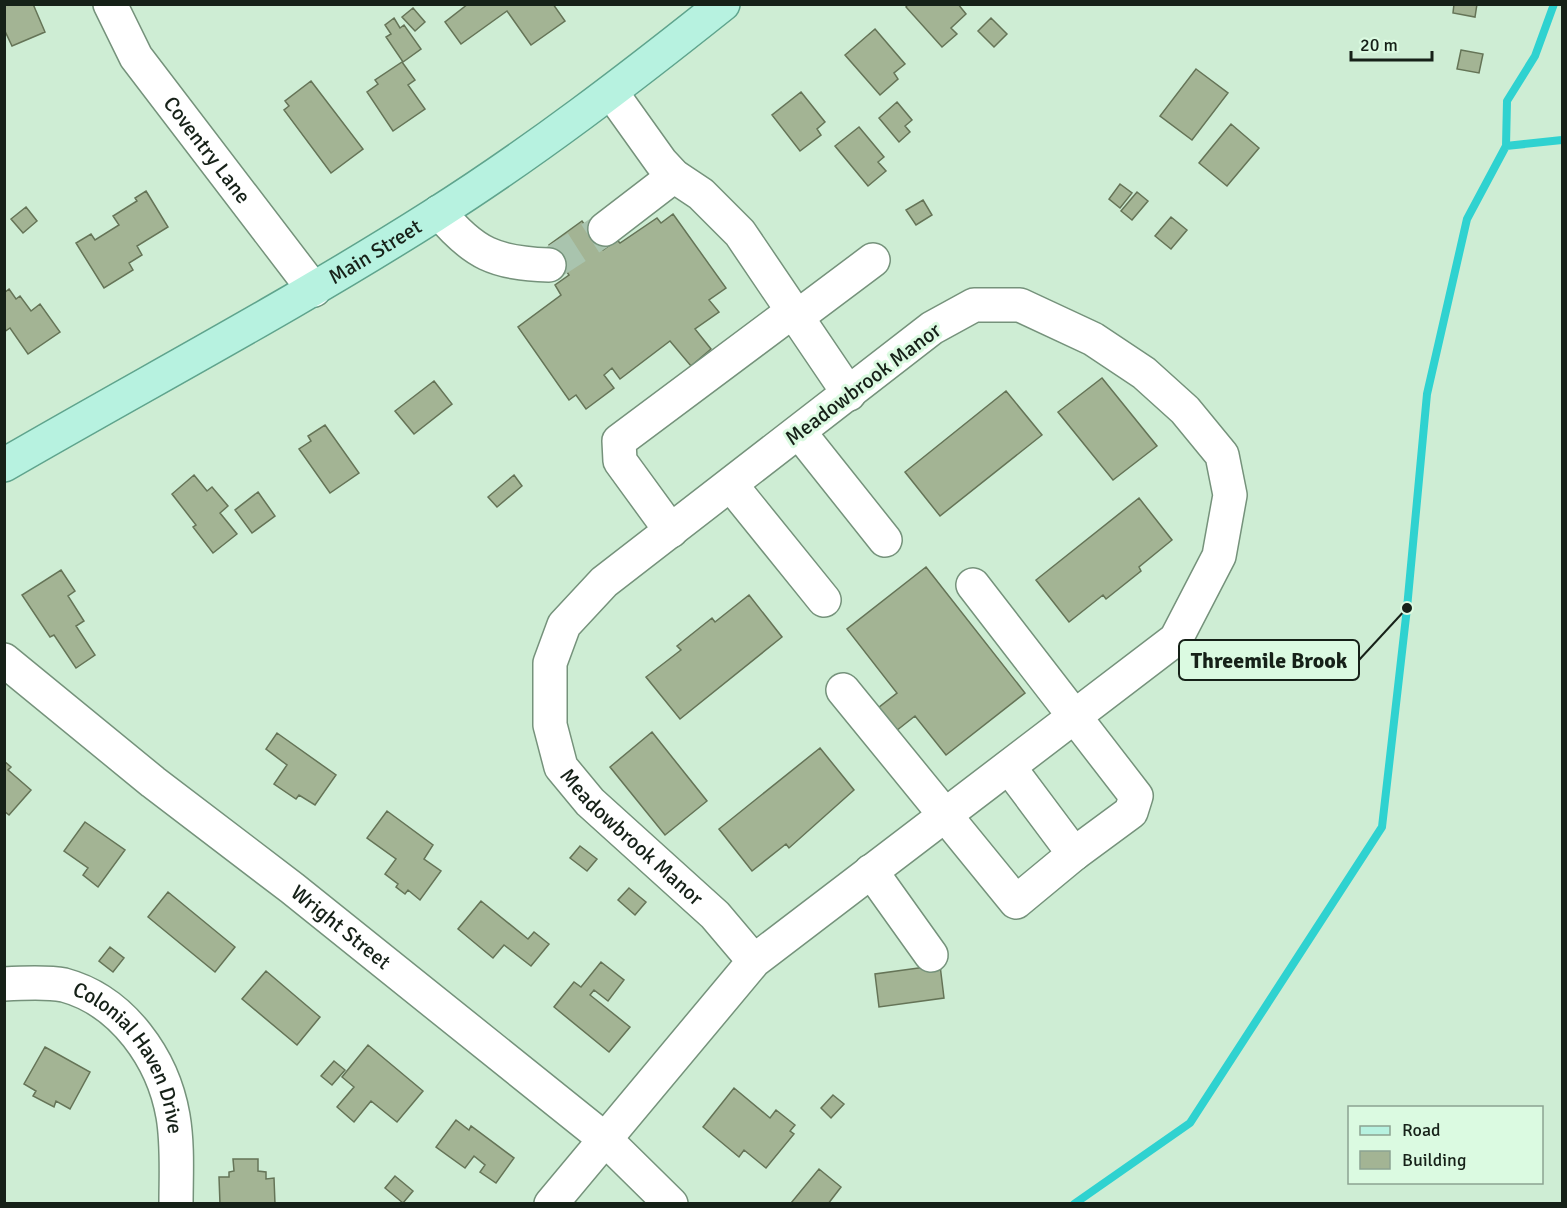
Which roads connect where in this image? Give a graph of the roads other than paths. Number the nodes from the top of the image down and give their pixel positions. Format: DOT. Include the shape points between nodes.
graph roads {
  1 [pos="110,4"];
  2 [pos="723,4"];
  3 [pos="611,92"];
  4 [pos="674,176"];
  5 [pos="439,212"];
  6 [pos="605,229"];
  7 [pos="873,260"];
  8 [pos="549,265"];
  9 [pos="314,290"];
  10 [pos="795,314"];
  11 [pos="849,394"];
  12 [pos="799,432"];
  13 [pos="4,465"];
  14 [pos="731,485"];
  15 [pos="671,531"];
  16 [pos="885,540"];
  17 [pos="973,585"];
  18 [pos="824,600"];
  19 [pos="4,660"];
  20 [pos="843,690"];
  21 [pos="1076,716"];
  22 [pos="1008,767"];
  23 [pos="944,816"];
  24 [pos="1074,854"];
  25 [pos="871,871"];
  26 [pos="931,955"];
  27 [pos="754,961"];
  28 [pos="4,984"];
  29 [pos="606,1140"];
  30 [pos="176,1203"];
  31 [pos="551,1203"];
  32 [pos="670,1203"];
  1 -- 9 [label="street, Coventry Lane" via="136,57"];
  2 -- 3 [label="main road, Main Street"];
  3 -- 4 [label="street"];
  3 -- 5 [label="main road, Main Street"];
  4 -- 6 [label="street"];
  4 -- 10 [label="street" via="701,194 740,233"];
  5 -- 8 [label="street" via="461,239 491,256 519,264"];
  5 -- 9 [label="main road, Main Street"];
  7 -- 10 [label="street"];
  9 -- 13 [label="main road, Main Street"];
  10 -- 11 [label="street"];
  10 -- 15 [label="street" via="619,441 620,461"];
  11 -- 12 [label="street, Meadowbrook Manor"];
  11 -- 21 [label="street, Meadowbrook Manor" via="932,328 974,305 1020,305 1093,339 1144,373 1185,410 1222,455 1230,495 1219,556 1176,639"];
  12 -- 14 [label="street, Meadowbrook Manor"];
  12 -- 16 [label="street"];
  14 -- 15 [label="street, Meadowbrook Manor"];
  14 -- 18 [label="street"];
  15 -- 27 [label="street, Meadowbrook Manor" via="604,582 564,625 550,663 550,724 561,767 590,802 715,915"];
  17 -- 21 [label="street"];
  19 -- 29 [label="street, Wright Street"];
  20 -- 23 [label="street"];
  21 -- 22 [label="street, Meadowbrook Manor"];
  21 -- 24 [label="street" via="1136,796 1131,812"];
  22 -- 23 [label="street, Meadowbrook Manor"];
  22 -- 24 [label="street"];
  23 -- 24 [label="street" via="1016,902"];
  23 -- 25 [label="street, Meadowbrook Manor"];
  25 -- 26 [label="street"];
  25 -- 27 [label="street, Meadowbrook Manor"];
  27 -- 29 [label="street, Meadowbrook Manor"];
  28 -- 30 [label="street, Colonial Haven Drive" via="56,984 76,990 112,1013 142,1041 158,1067 172,1111"];
  29 -- 31 [label="street, Meadowbrook Manor"];
  29 -- 32 [label="street, Wright Street"];
}
